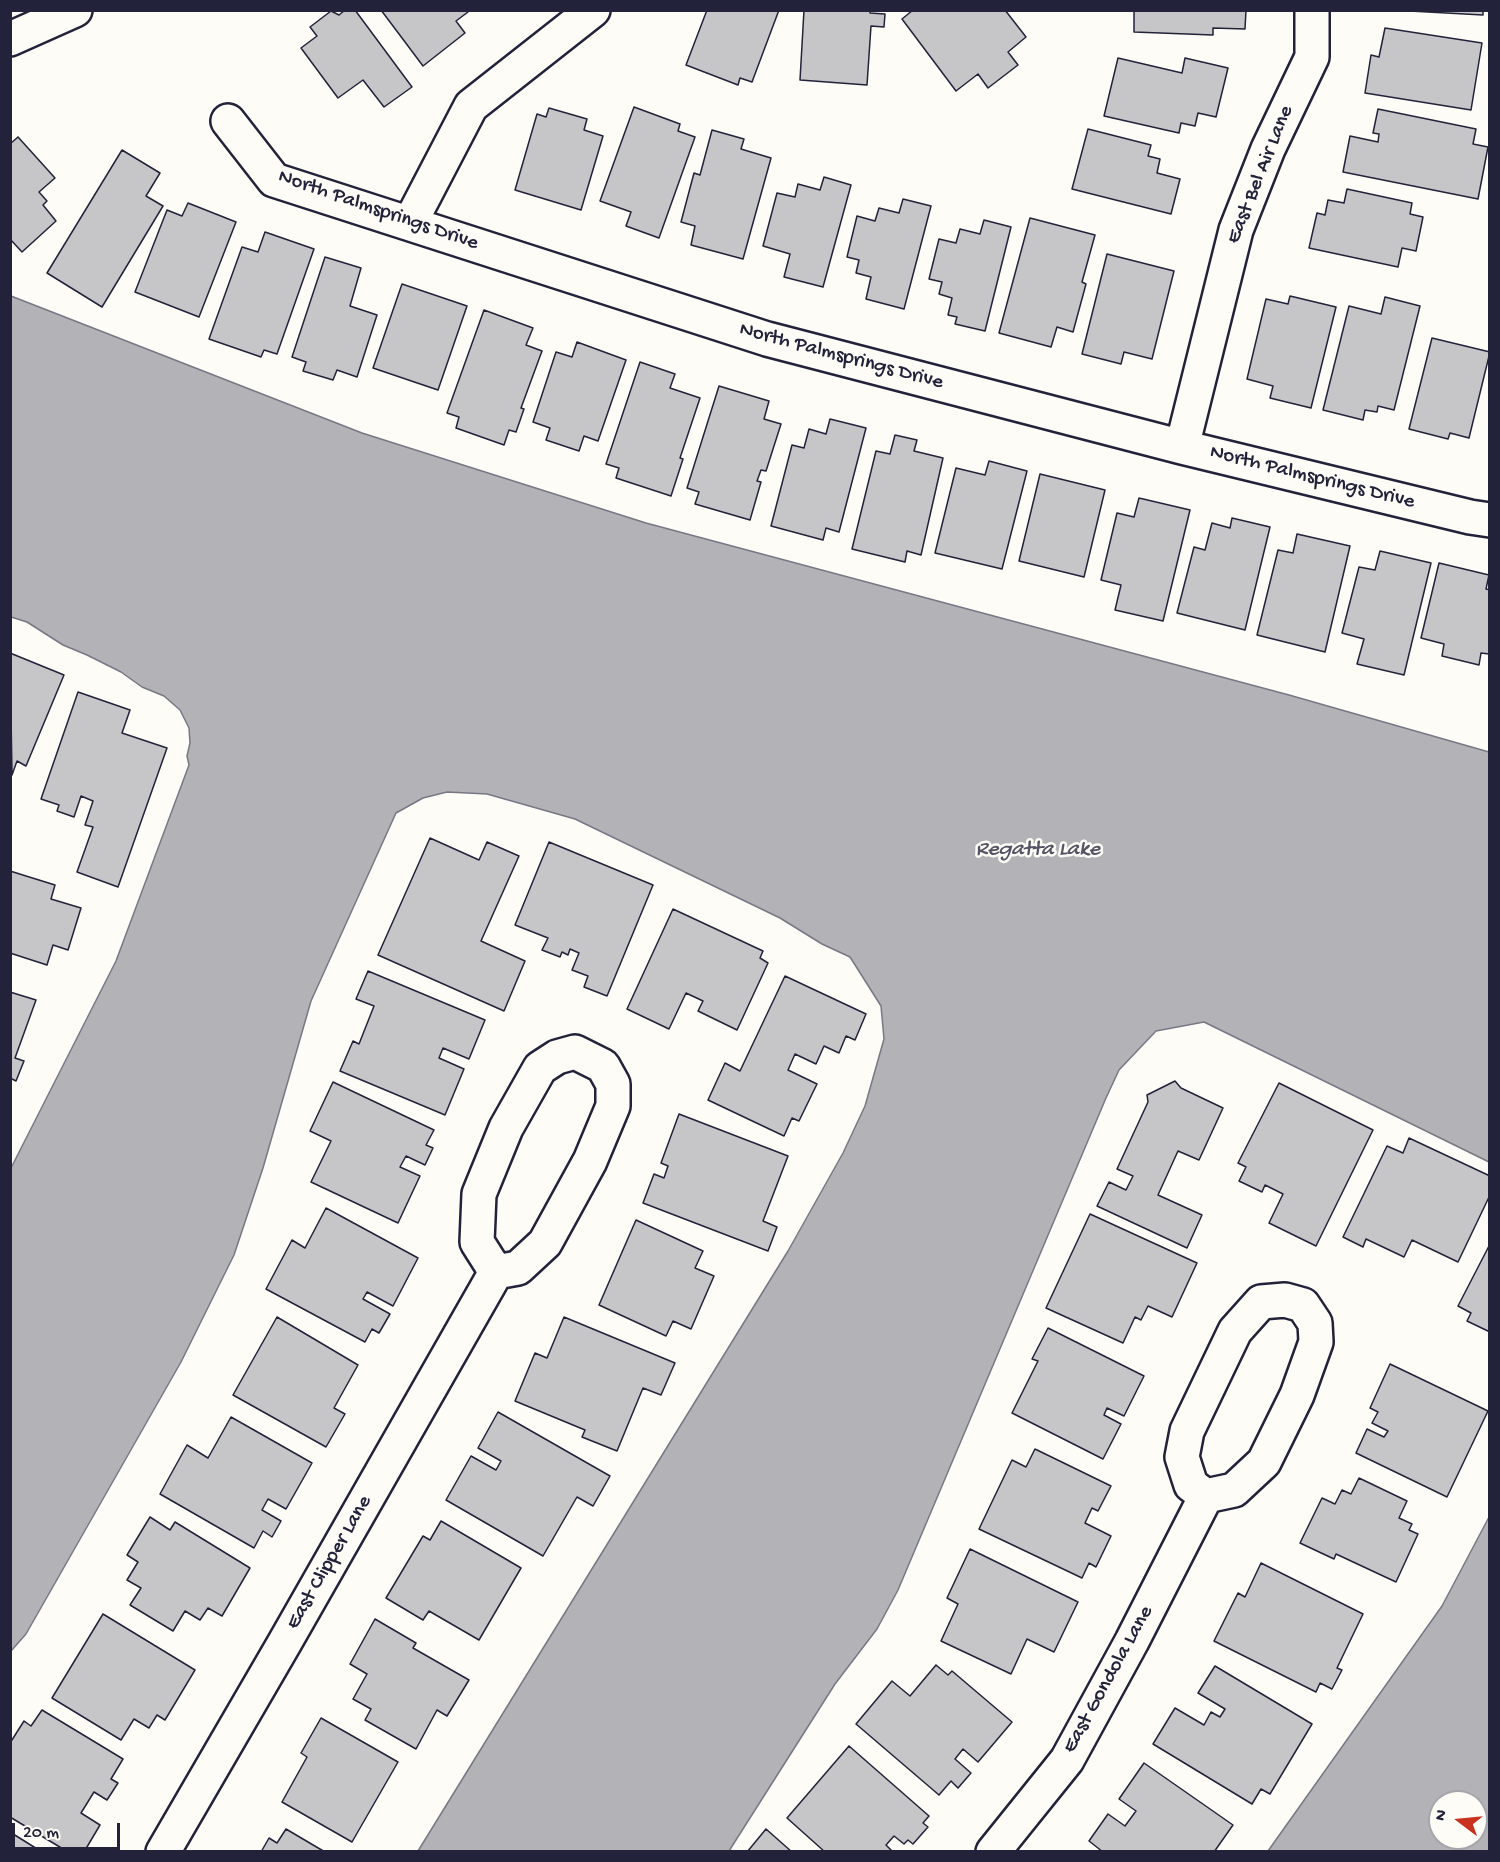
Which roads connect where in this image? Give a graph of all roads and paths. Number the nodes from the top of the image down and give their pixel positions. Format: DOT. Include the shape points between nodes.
graph roads {
  1 [pos="75,10"];
  2 [pos="592,10"];
  3 [pos="1312,10"];
  4 [pos="10,39"];
  5 [pos="228,121"];
  6 [pos="410,224"];
  7 [pos="1182,447"];
  8 [pos="1490,520"];
  9 [pos="496,1272"];
  10 [pos="1206,1496"];
  11 [pos="163,1851"];
  12 [pos="993,1851"];
  1 -- 4 [label="street"];
  2 -- 6 [label="street" via="471,106"];
  3 -- 7 [label="street, East Bel Air Lane" via="1312,57 1268,149 1236,230"];
  5 -- 6 [label="street, North Palmsprings Drive" via="274,180"];
  6 -- 7 [label="street, North Palmsprings Drive" via="767,339"];
  7 -- 8 [label="street, North Palmsprings Drive"];
  9 -- 9 [label="street" via="518,1268 545,1243 590,1161 613,1106 613,1084 603,1066 575,1052 540,1068 506,1128 479,1194 477,1242"];
  9 -- 11 [label="street, East Clipper Lane"];
  10 -- 10 [label="street" via="1234,1490 1264,1462 1297,1395 1316,1342 1315,1323 1303,1305 1285,1300 1261,1302 1235,1331 1187,1431 1182,1457 1191,1485"];
  10 -- 12 [label="street, East Gondola Lane" via="1067,1760"];
}
